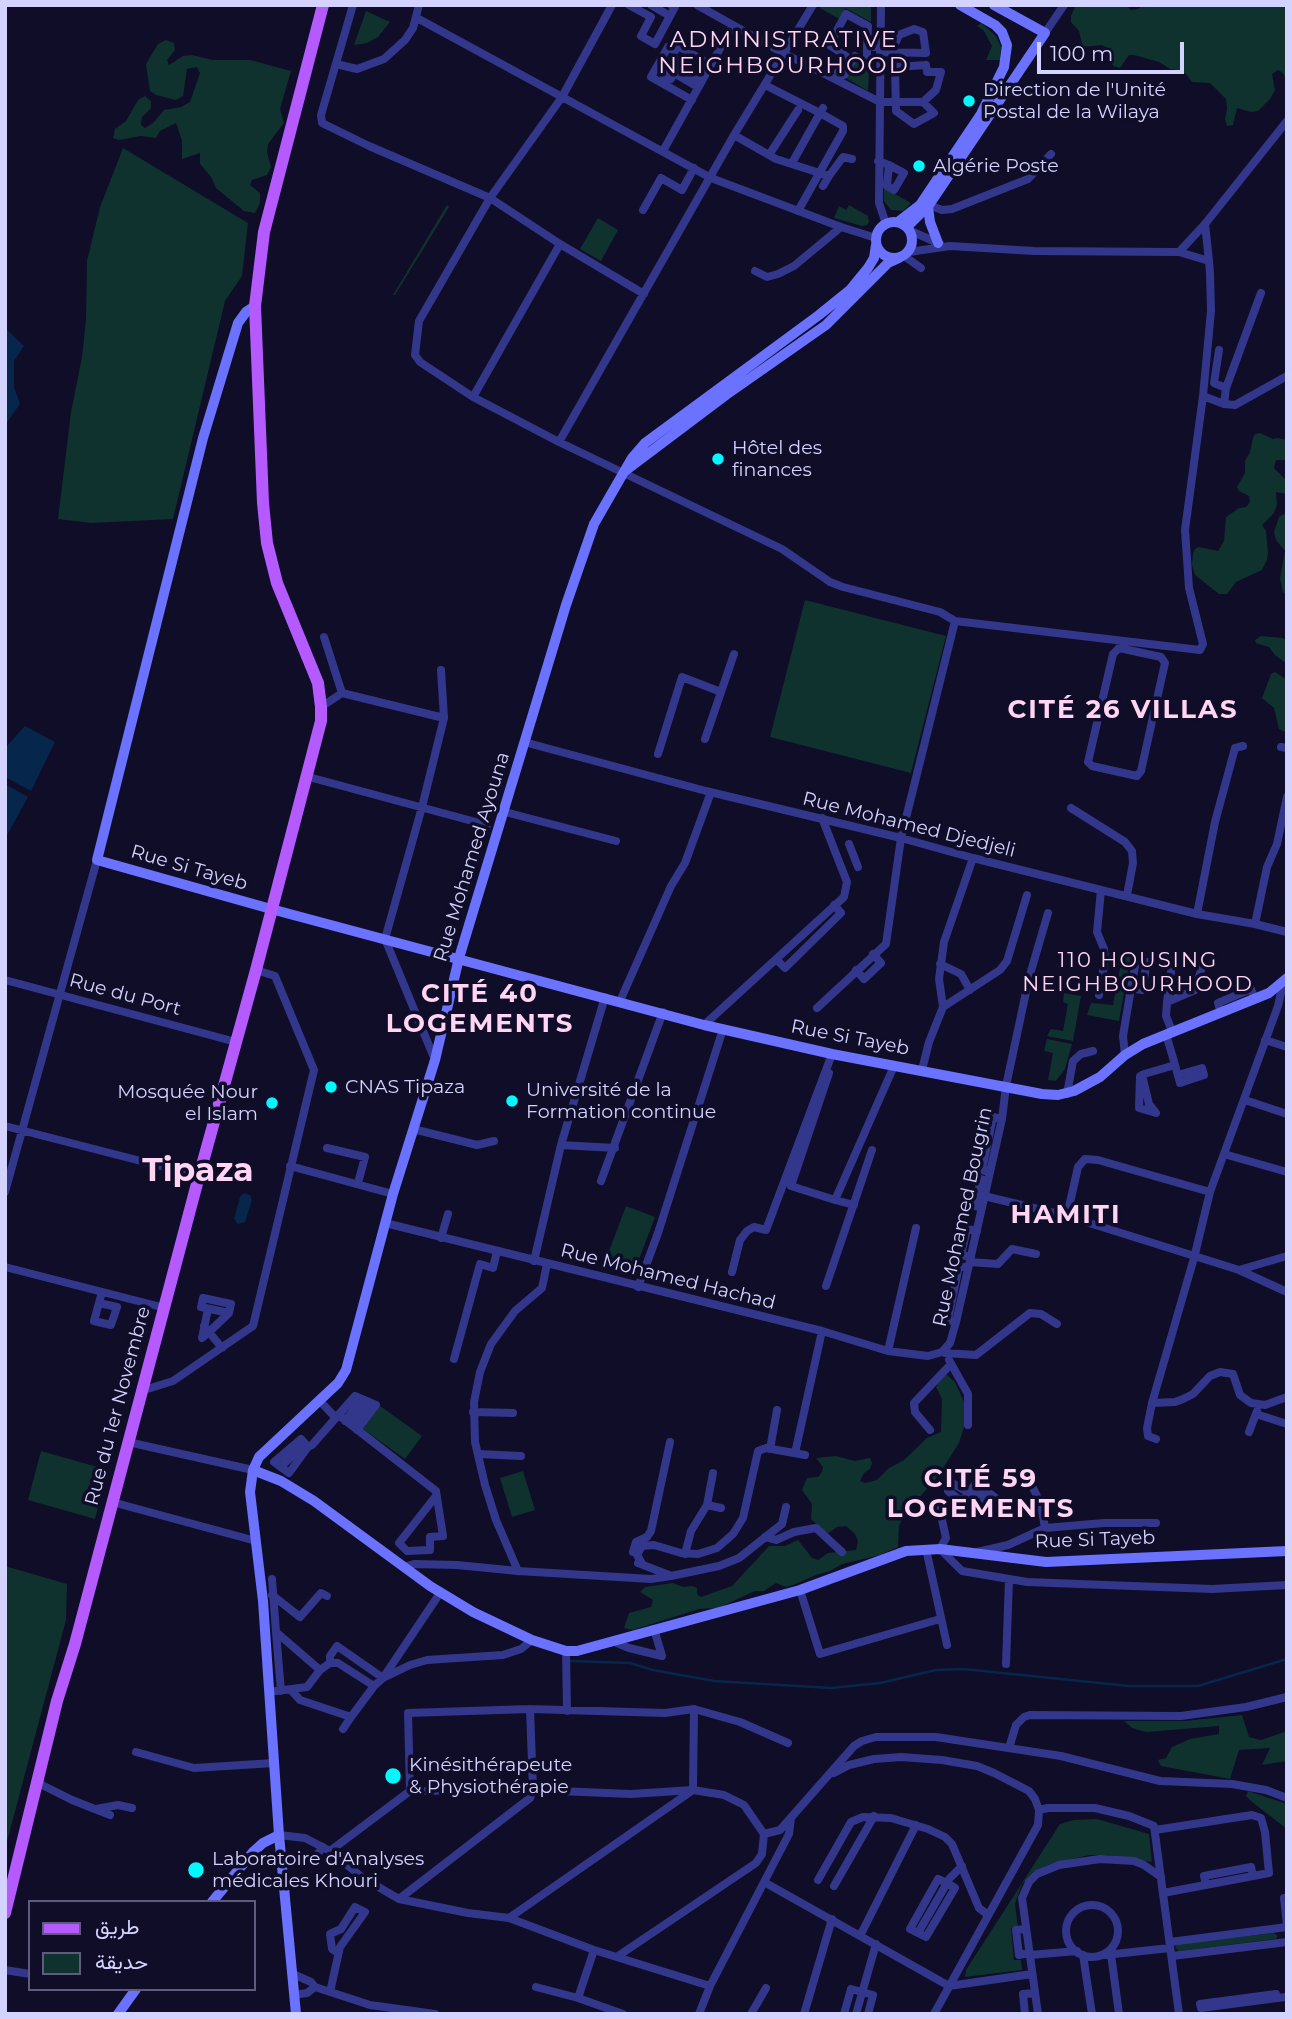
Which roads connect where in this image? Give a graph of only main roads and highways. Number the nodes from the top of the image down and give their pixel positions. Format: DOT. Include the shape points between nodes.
graph roads {
  1 [pos="323,5"];
  2 [pos="960,5"];
  3 [pos="994,5"];
  4 [pos="1026,22"];
  5 [pos="1002,32"];
  6 [pos="929,206"];
  7 [pos="905,227"];
  8 [pos="876,242"];
  9 [pos="938,243"];
  10 [pos="904,255"];
  11 [pos="256,306"];
  12 [pos="623,473"];
  13 [pos="271,909"];
  14 [pos="459,958"];
  15 [pos="1285,981"];
  16 [pos="253,1470"];
  17 [pos="1287,1551"];
  18 [pos="279,1835"];
  19 [pos="214,1900"];
  20 [pos="5,1913"];
  21 [pos="135,1991"];
  22 [pos="118,2014"];
  23 [pos="296,2014"];
  1 -- 11 [label="main road" via="264,232"];
  2 -- 5 [label="main road"];
  3 -- 4 [label="main road"];
  4 -- 5 [label="main road"];
  4 -- 6 [label="main road" via="1045,33"];
  5 -- 7 [label="main road" via="1006,57 991,96"];
  6 -- 7 [label="main road"];
  6 -- 9 [label="main road"];
  7 -- 8 [label="main road" via="886,224 877,232"];
  7 -- 10 [label="main road" via="913,242"];
  8 -- 10 [label="main road" via="883,255"];
  8 -- 12 [label="main road, Rue Mohamed Ayouna" via="874,258 850,290 645,443"];
  10 -- 12 [label="main road" via="888,263 826,325"];
  11 -- 13 [label="main road, Rue du 1er Novembre" via="267,544 277,583 318,683 321,707"];
  11 -- 13 [label="main road, Rue Si Tayeb" via="238,323 203,438 97,860"];
  12 -- 14 [label="main road, Rue Mohamed Ayouna" via="594,524"];
  13 -- 14 [label="main road, Rue Si Tayeb"];
  13 -- 20 [label="main road, Rue du 1er Novembre" via="36,1782"];
  14 -- 15 [label="main road, Rue Si Tayeb" via="704,1025 1042,1094 1067,1094 1125,1055 1255,999"];
  14 -- 16 [label="main road, Rue Mohamed Ayouna" via="435,1060 346,1370 338,1383 259,1457"];
  16 -- 17 [label="main road, Rue Si Tayeb" via="314,1500 440,1593 532,1640 566,1652 800,1590 906,1551 940,1549 1046,1562"];
  16 -- 18 [label="main road" via="250,1492 263,1601"];
  18 -- 19 [label="main road" via="253,1852"];
  18 -- 23 [label="main road"];
  21 -- 22 [label="main road"];
}
